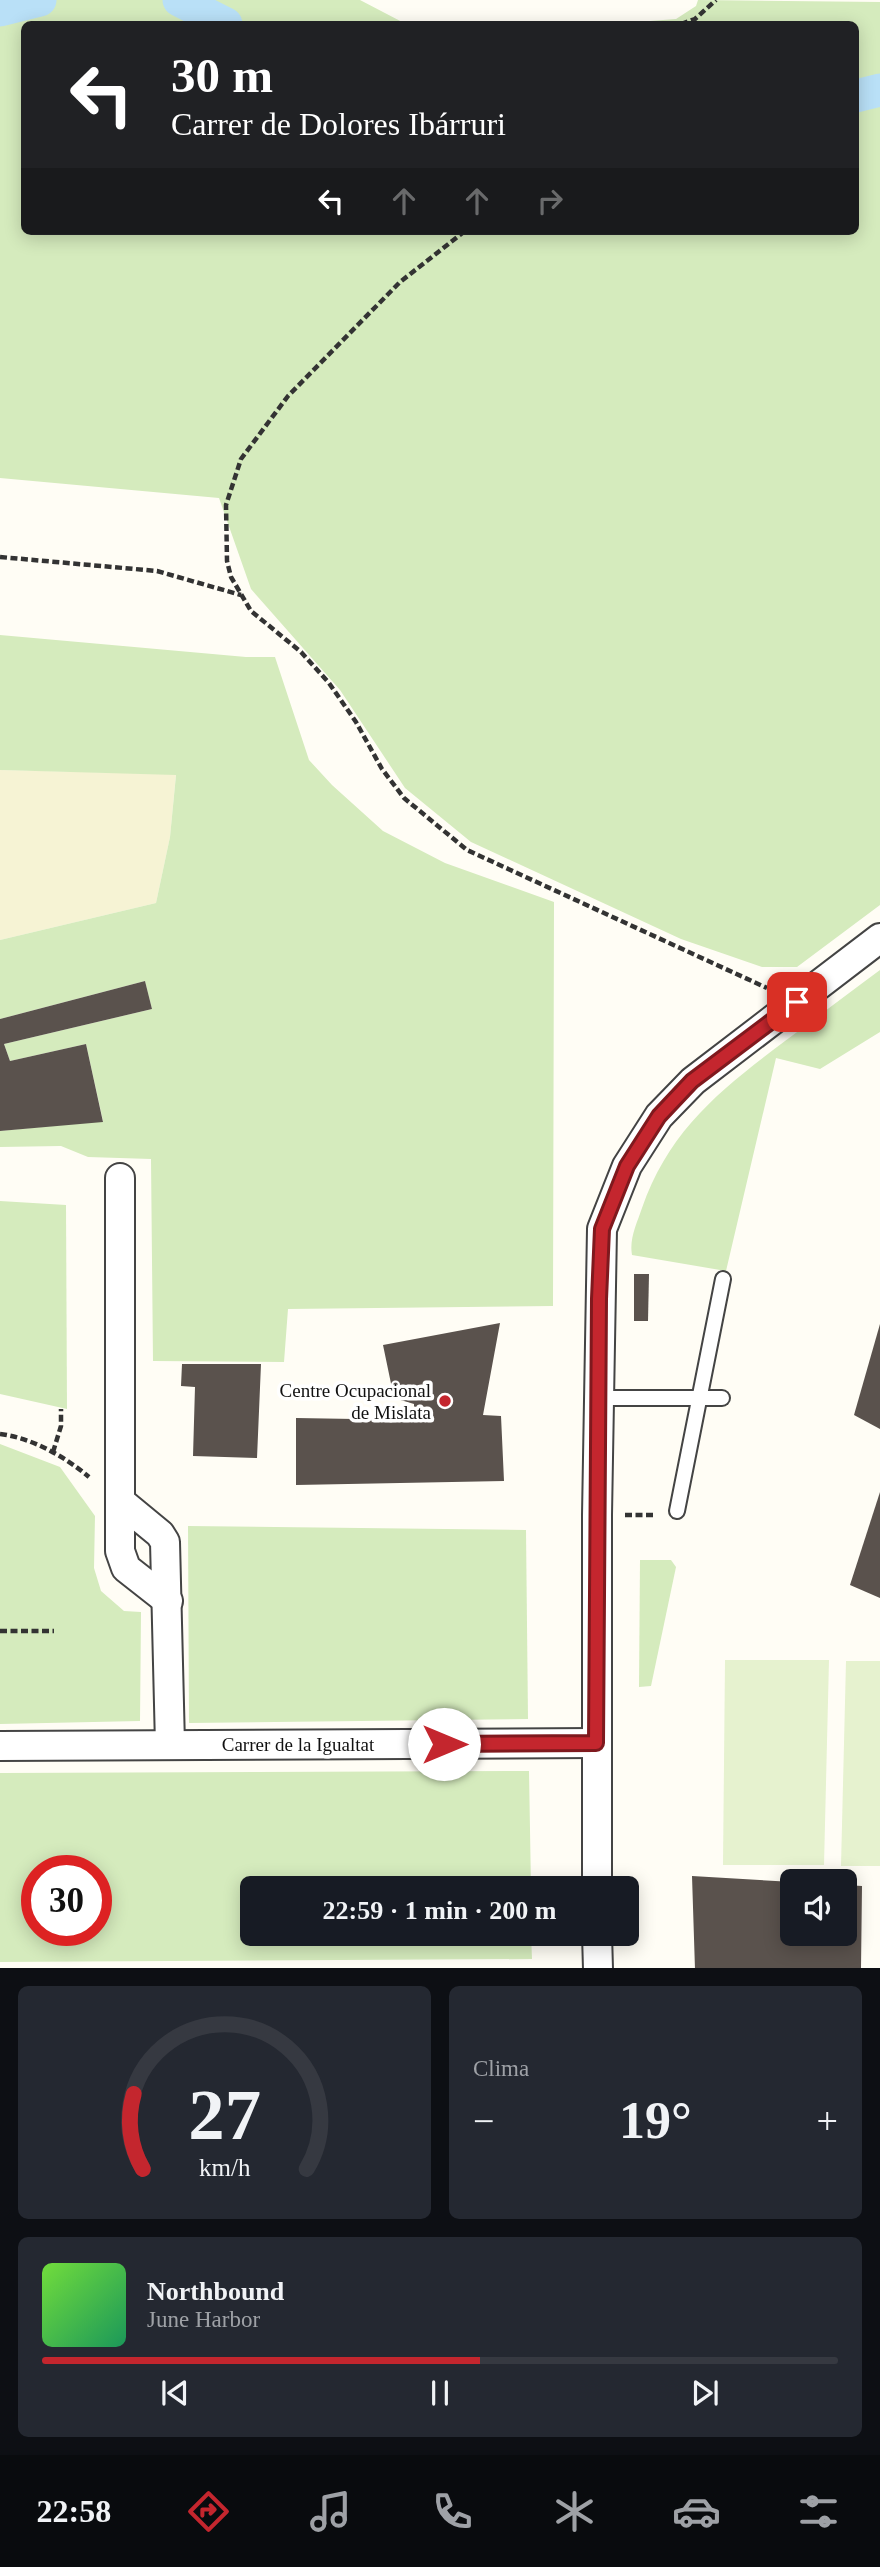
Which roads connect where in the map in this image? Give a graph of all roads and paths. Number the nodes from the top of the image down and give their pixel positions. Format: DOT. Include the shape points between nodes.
graph roads {
  1 [pos="716,0"];
  2 [pos="689,21"];
  3 [pos="460,235"];
  4 [pos="0,557"];
  5 [pos="242,595"];
  6 [pos="880,938"];
  7 [pos="797,1002"];
  8 [pos="120,1178"];
  9 [pos="723,1279"];
  10 [pos="699,1397"];
  11 [pos="598,1398"];
  12 [pos="722,1398"];
  13 [pos="61,1409"];
  14 [pos="0,1434"];
  15 [pos="53,1452"];
  16 [pos="120,1501"];
  17 [pos="677,1511"];
  18 [pos="168,1601"];
  19 [pos="0,1631"];
  20 [pos="54,1631"];
  21 [pos="596,1743"];
  22 [pos="170,1745"];
  23 [pos="0,1746"];
  24 [pos="597,1876"];
  25 [pos="597,1946"];
  26 [pos="598,1968"];
  1 -- 2 [label="path"];
  3 -- 5 [label="path" via="400,282 288,396 241,459 226,505 227,561"];
  4 -- 5 [label="path" via="157,571"];
  5 -- 7 [label="path" via="251,611 329,682 404,798 467,850"];
  6 -- 7 [label="street"];
  7 -- 11 [label="street" via="692,1081 659,1116 627,1166 602,1229"];
  8 -- 16 [label="street"];
  9 -- 10 [label="lane"];
  10 -- 11 [label="lane"];
  10 -- 12 [label="lane"];
  10 -- 17 [label="lane"];
  11 -- 21 [label="street"];
  13 -- 15 [label="path"];
  14 -- 15 [label="path"];
  15 -- 16 [label="path"];
  16 -- 18 [label="street" via="164,1542"];
  16 -- 18 [label="street" via="120,1551 126,1568"];
  18 -- 22 [label="street"];
  19 -- 20 [label="path"];
  21 -- 22 [label="street, Carrer de la Igualtat"];
  21 -- 24 [label="street"];
  22 -- 23 [label="street, Carrer de la Igualtat"];
  25 -- 26 [label="street"];
}
